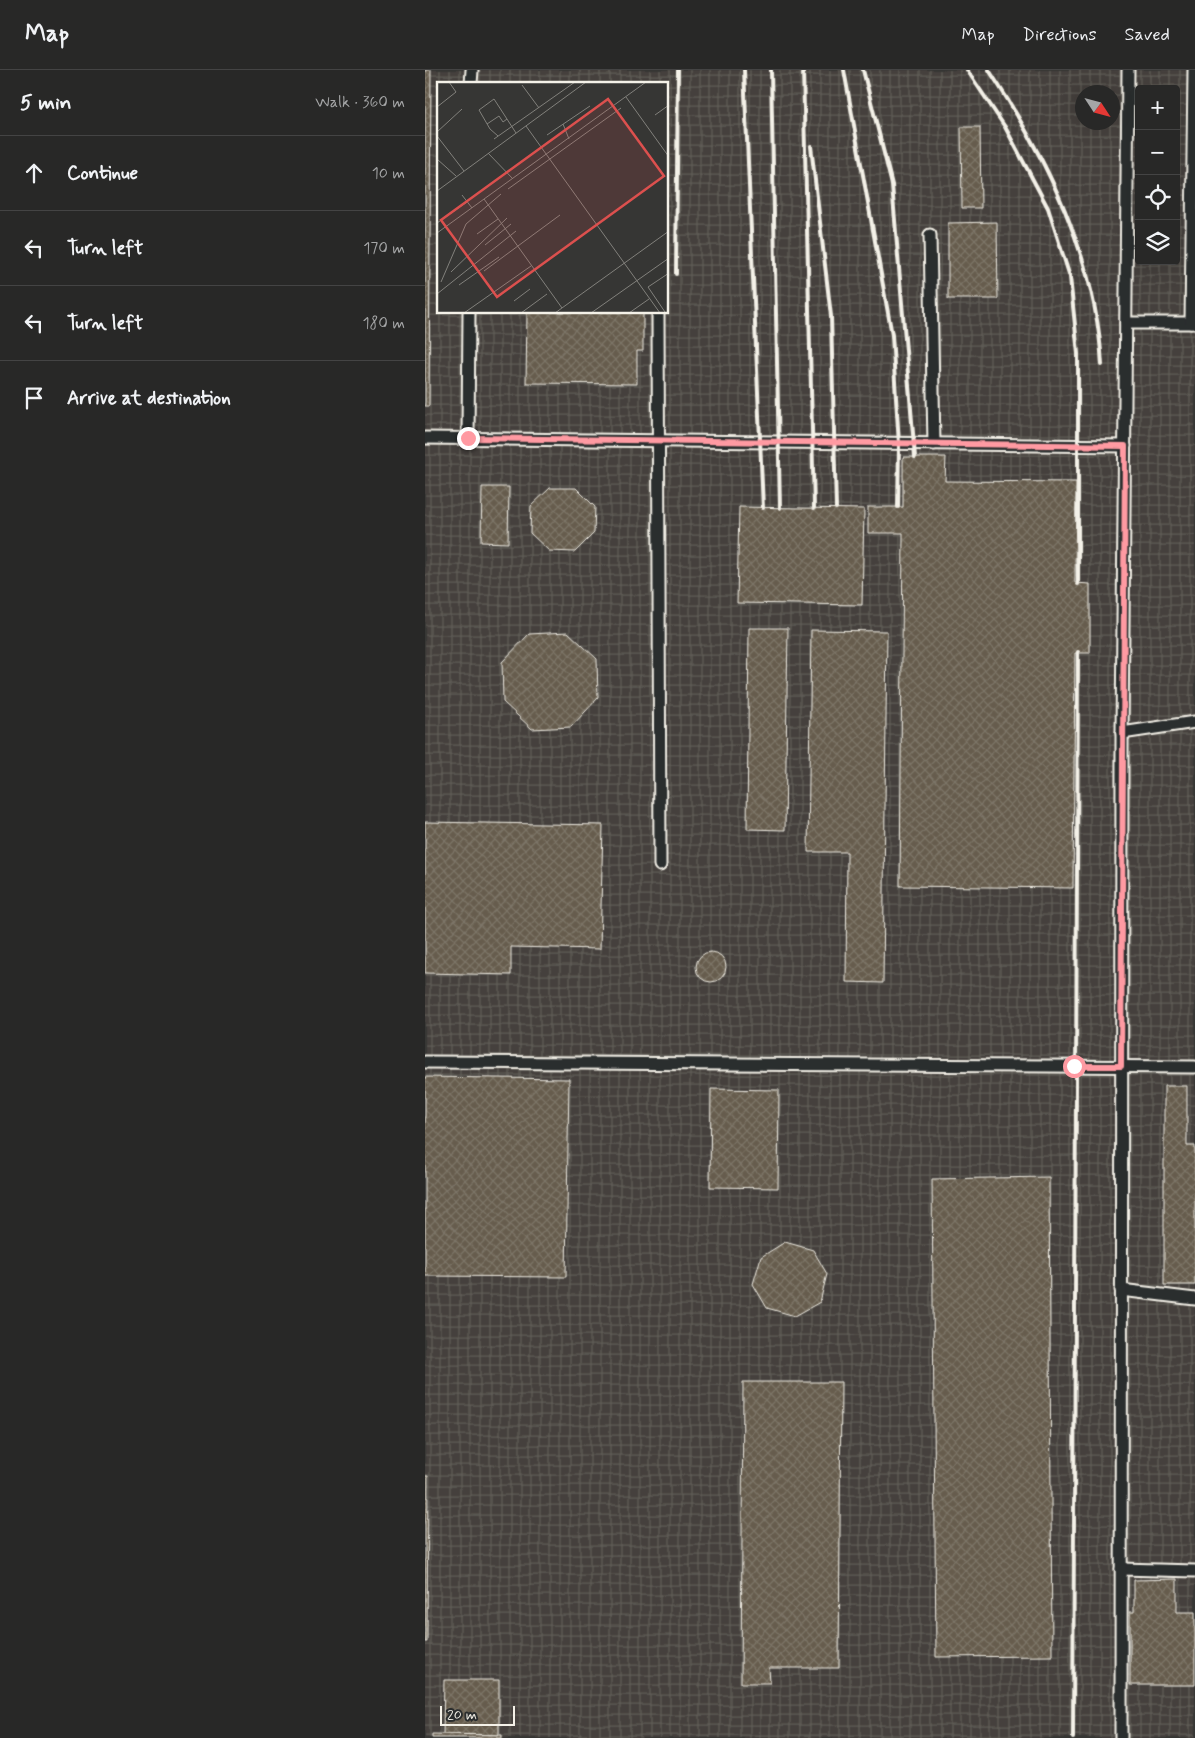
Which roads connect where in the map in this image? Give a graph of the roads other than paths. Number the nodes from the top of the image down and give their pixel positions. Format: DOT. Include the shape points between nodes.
graph roads {
  1 [pos="1128,70"];
  2 [pos="1195,70"];
  3 [pos="930,235"];
  4 [pos="469,314"];
  5 [pos="658,314"];
  6 [pos="1193,323"];
  7 [pos="1127,324"];
  8 [pos="425,438"];
  9 [pos="468,438"];
  10 [pos="658,440"];
  11 [pos="934,444"];
  12 [pos="1125,446"];
  13 [pos="1195,722"];
  14 [pos="1123,733"];
  15 [pos="659,866"];
  16 [pos="425,1062"];
  17 [pos="1121,1066"];
  18 [pos="1195,1067"];
  19 [pos="1121,1290"];
  20 [pos="1195,1299"];
  21 [pos="1121,1569"];
  22 [pos="1195,1571"];
  23 [pos="1121,1738"];
  1 -- 7 [label="lane"];
  2 -- 6 [label="lane"];
  3 -- 11 [label="lane"];
  4 -- 9 [label="lane"];
  5 -- 10 [label="lane"];
  6 -- 7 [label="lane"];
  7 -- 12 [label="lane"];
  8 -- 9 [label="lane"];
  9 -- 10 [label="lane"];
  10 -- 11 [label="lane"];
  10 -- 15 [label="lane"];
  11 -- 12 [label="lane"];
  12 -- 14 [label="lane"];
  13 -- 14 [label="lane"];
  14 -- 17 [label="lane"];
  16 -- 17 [label="lane"];
  17 -- 18 [label="lane"];
  17 -- 19 [label="lane"];
  19 -- 20 [label="lane"];
  19 -- 21 [label="lane"];
  21 -- 22 [label="lane"];
  21 -- 23 [label="lane"];
}
